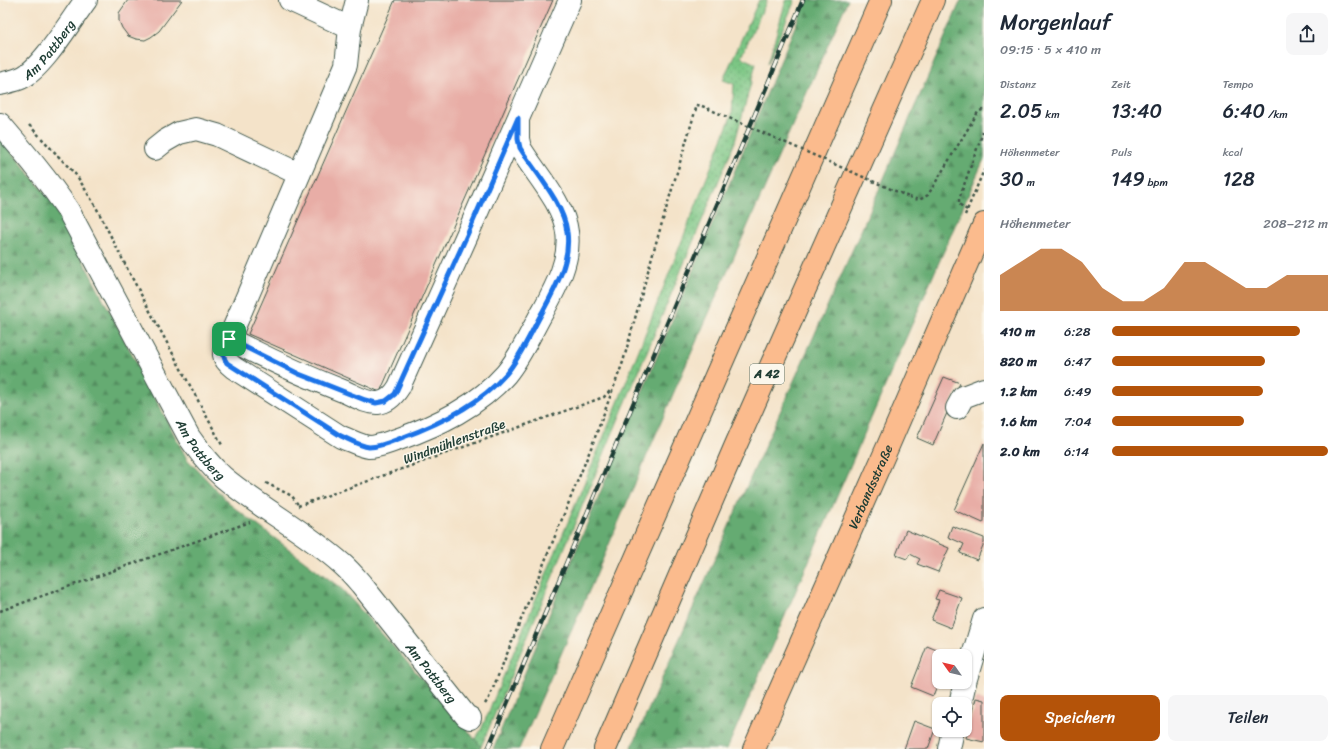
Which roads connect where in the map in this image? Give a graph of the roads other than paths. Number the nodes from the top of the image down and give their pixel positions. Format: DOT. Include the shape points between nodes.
graph roads {
  1 [pos="86,0"];
  2 [pos="290,0"];
  3 [pos="357,0"];
  4 [pos="570,0"];
  5 [pos="881,0"];
  6 [pos="933,0"];
  7 [pos="350,28"];
  8 [pos="0,84"];
  9 [pos="518,118"];
  10 [pos="0,124"];
  11 [pos="155,149"];
  12 [pos="300,174"];
  13 [pos="978,218"];
  14 [pos="229,339"];
  15 [pos="984,389"];
  16 [pos="957,408"];
  17 [pos="984,619"];
  18 [pos="972,659"];
  19 [pos="470,718"];
  20 [pos="951,737"];
  21 [pos="552,749"];
  22 [pos="605,749"];
  23 [pos="754,749"];
  24 [pos="948,749"];
  1 -- 8 [label="street, Am Pattberg" via="32,71 21,78"];
  2 -- 7 [label="street"];
  3 -- 7 [label="street"];
  4 -- 9 [label="street"];
  5 -- 21 [label="main road"];
  6 -- 22 [label="main road, A 42" via="738,440"];
  7 -- 12 [label="street" via="346,65"];
  9 -- 14 [label="street" via="399,387 386,401 376,403 365,400 299,374"];
  9 -- 14 [label="street" via="520,148 565,218 568,233 567,252 562,272 516,360 488,391 447,419 423,430 369,447 341,436 227,363 224,358"];
  10 -- 19 [label="street, Am Pattberg" via="57,192 68,210 189,437 198,449 222,476 342,564"];
  11 -- 12 [label="street" via="179,133 196,129 217,135"];
  12 -- 14 [label="street"];
  13 -- 23 [label="main road, Verbandsstraße" via="888,446"];
  15 -- 16 [label="street" via="963,397"];
  17 -- 18 [label="street"];
  20 -- 24 [label="street"];
}
